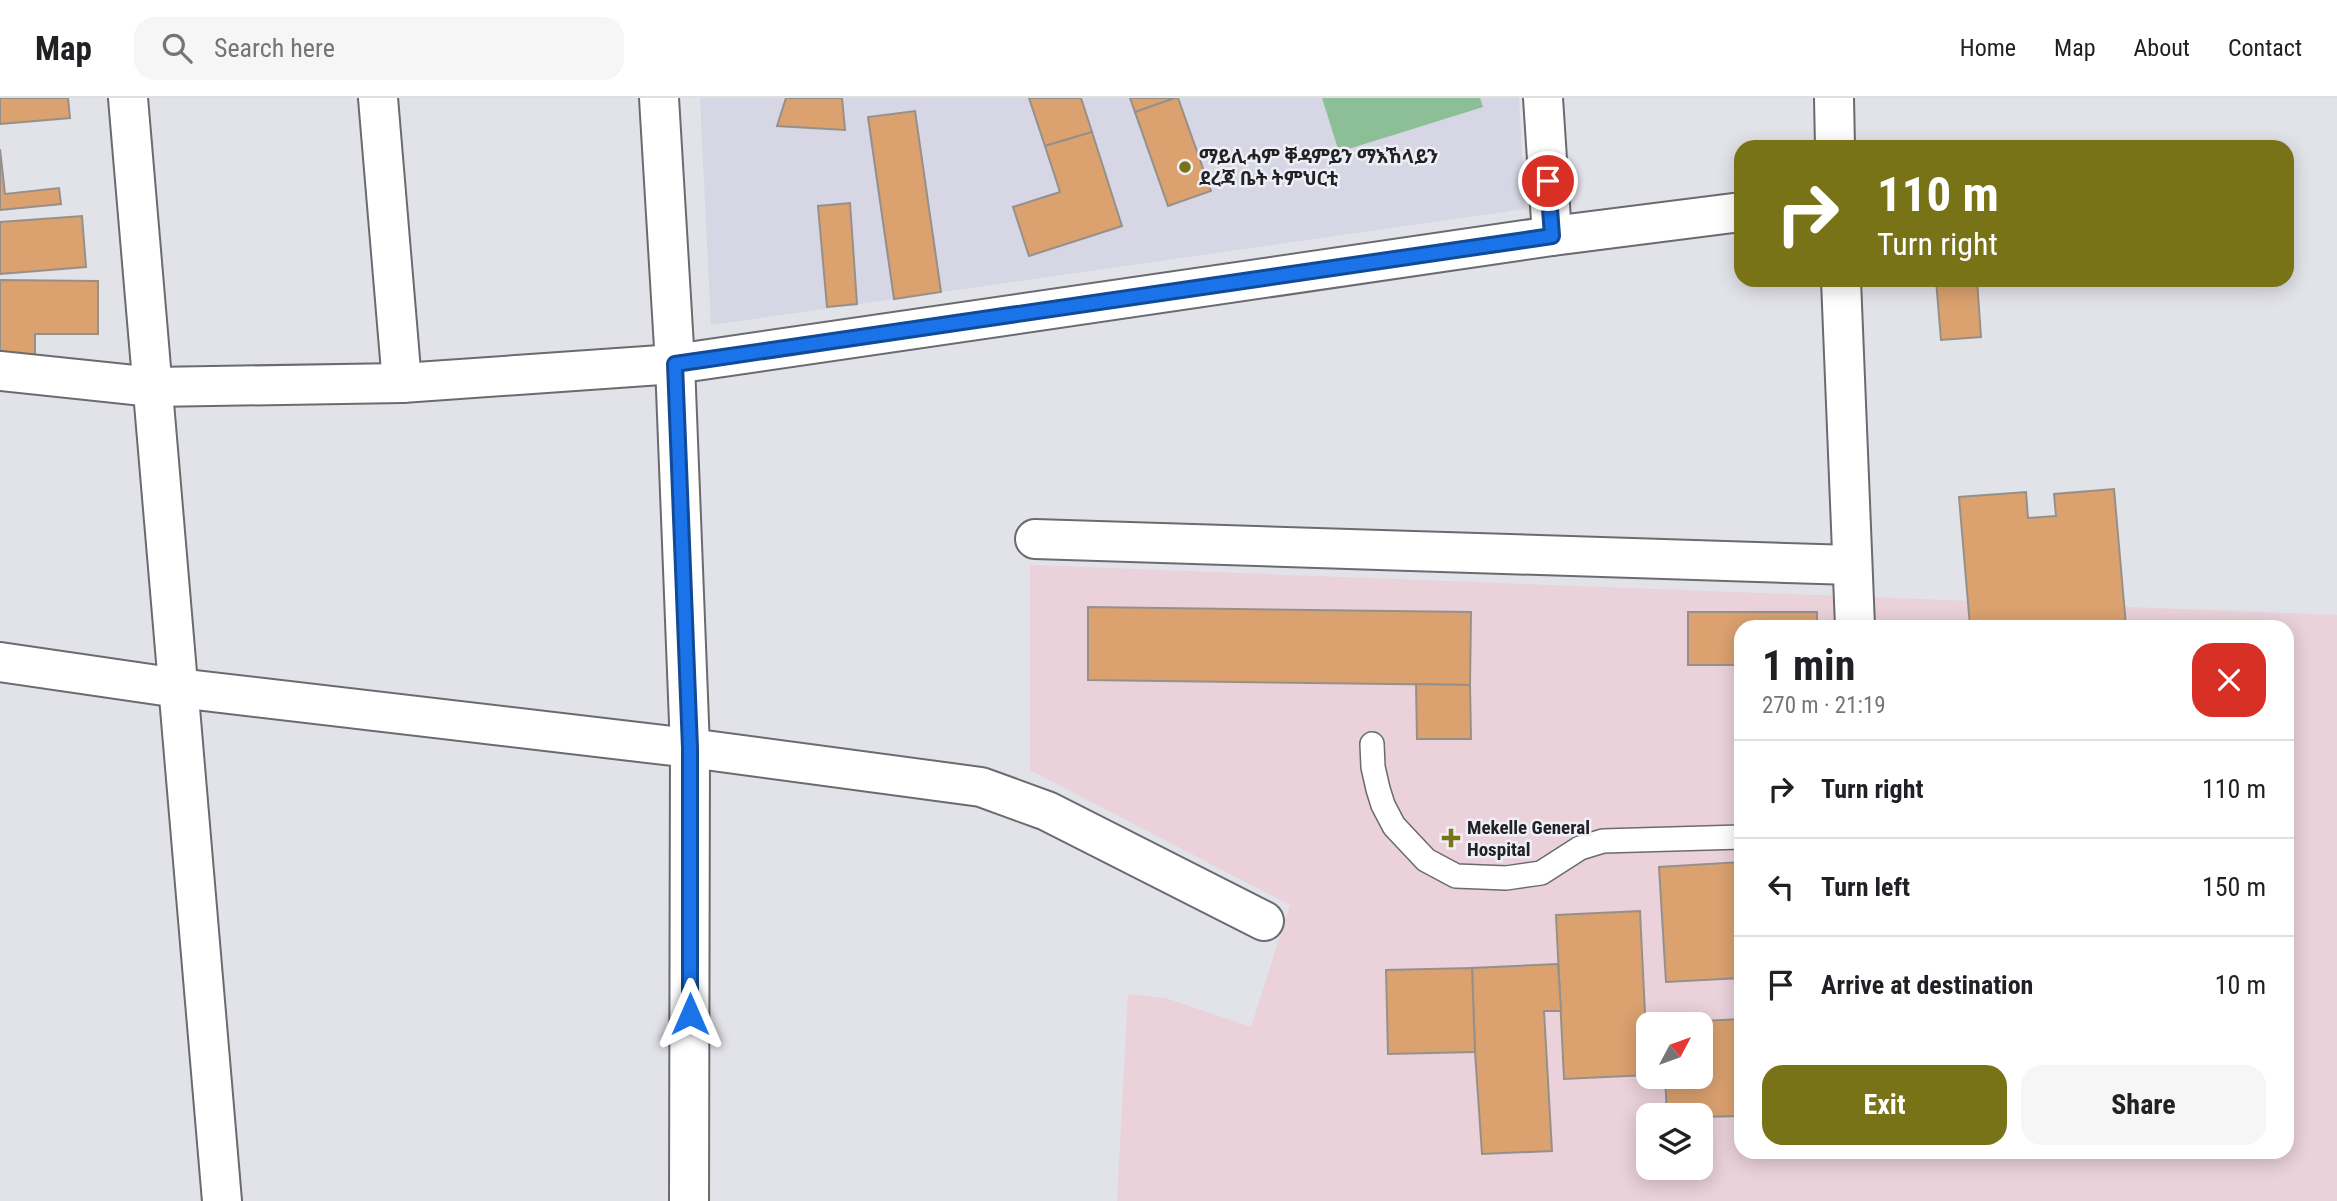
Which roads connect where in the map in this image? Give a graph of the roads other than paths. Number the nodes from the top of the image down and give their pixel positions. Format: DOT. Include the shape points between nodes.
graph roads {
  1 [pos="128,98"];
  2 [pos="377,98"];
  3 [pos="659,98"];
  4 [pos="1543,98"];
  5 [pos="1834,98"];
  6 [pos="1835,140"];
  7 [pos="1734,213"];
  8 [pos="1552,236"];
  9 [pos="1841,287"];
  10 [pos="675,364"];
  11 [pos="0,371"];
  12 [pos="402,383"];
  13 [pos="153,387"];
  14 [pos="1035,539"];
  15 [pos="1852,565"];
  16 [pos="1855,620"];
  17 [pos="0,662"];
  18 [pos="178,688"];
  19 [pos="1372,744"];
  20 [pos="690,748"];
  21 [pos="1734,837"];
  22 [pos="1264,921"];
  23 [pos="222,1201"];
  24 [pos="689,1201"];
  1 -- 13 [label="street"];
  2 -- 12 [label="street"];
  3 -- 10 [label="street"];
  4 -- 8 [label="street"];
  5 -- 6 [label="street"];
  7 -- 8 [label="street"];
  8 -- 10 [label="street"];
  9 -- 15 [label="street"];
  10 -- 12 [label="street"];
  10 -- 20 [label="street"];
  11 -- 13 [label="street"];
  12 -- 13 [label="street"];
  13 -- 18 [label="street"];
  14 -- 15 [label="street"];
  15 -- 16 [label="street"];
  17 -- 18 [label="street"];
  18 -- 20 [label="street"];
  18 -- 23 [label="street"];
  19 -- 21 [label="lane" via="1378,789 1394,826 1426,860 1456,876 1506,878 1541,873 1580,848 1603,841"];
  20 -- 22 [label="street" via="981,787 1047,811"];
  20 -- 24 [label="street"];
}
